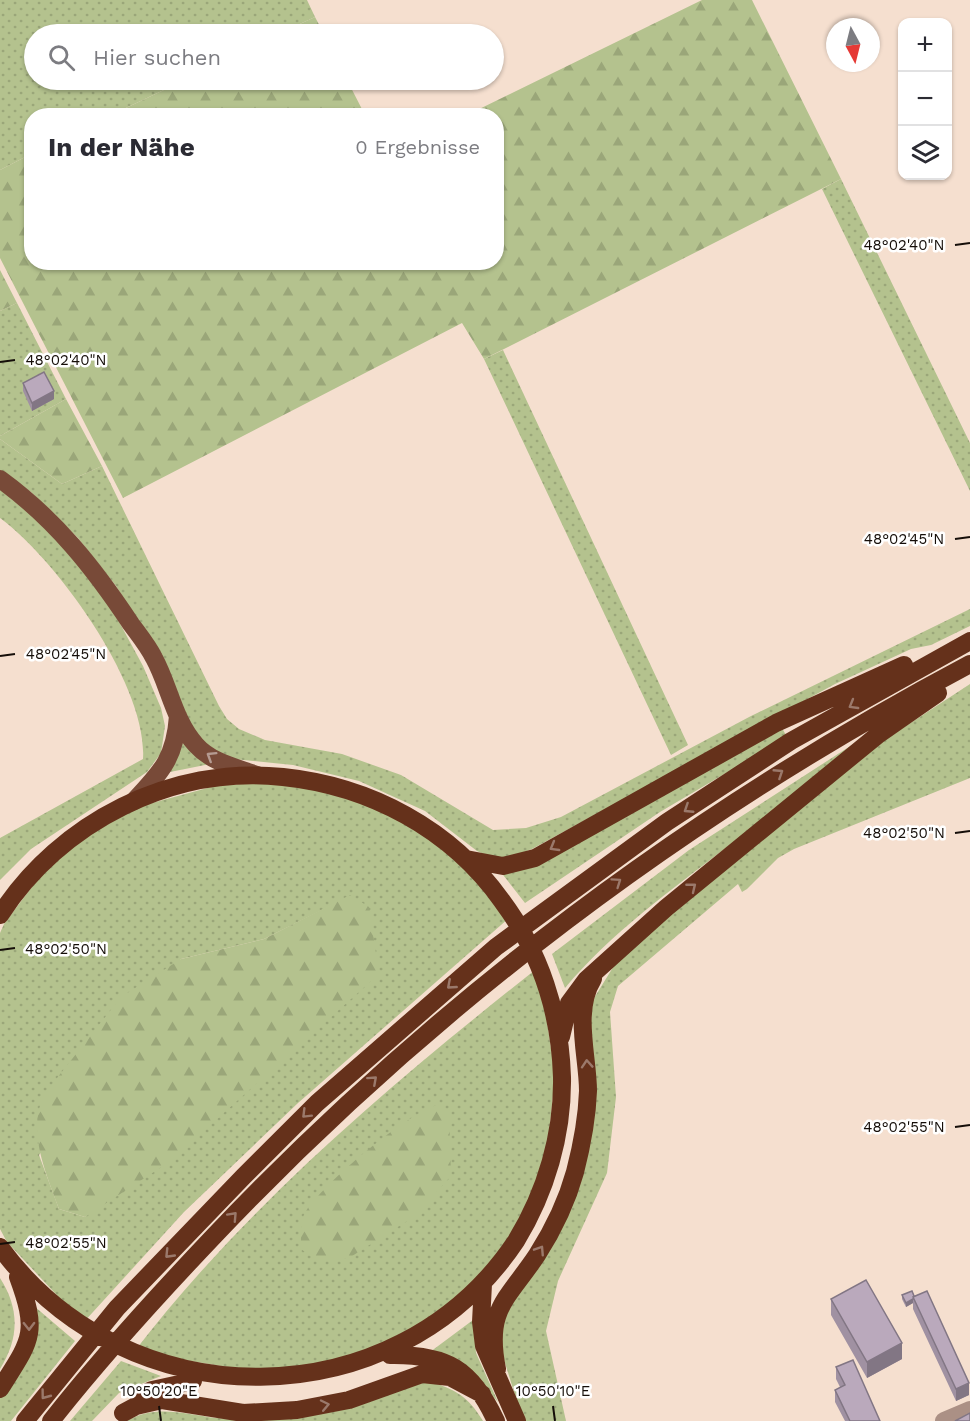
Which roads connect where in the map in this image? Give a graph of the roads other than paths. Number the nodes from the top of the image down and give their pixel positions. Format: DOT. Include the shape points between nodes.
graph roads {
  1 [pos="0,479"];
  2 [pos="970,641"];
  3 [pos="941,656"];
  4 [pos="970,664"];
  5 [pos="970,675"];
  6 [pos="178,716"];
  7 [pos="260,776"];
  8 [pos="134,801"];
  9 [pos="466,859"];
  10 [pos="0,915"];
  11 [pos="600,967"];
  12 [pos="560,1044"];
  13 [pos="0,1247"];
  14 [pos="16,1270"];
  15 [pos="483,1284"];
  16 [pos="389,1355"];
  17 [pos="497,1369"];
  18 [pos="199,1380"];
  19 [pos="0,1389"];
  20 [pos="482,1394"];
  21 [pos="970,1410"];
  22 [pos="119,1417"];
  23 [pos="25,1421"];
  24 [pos="51,1421"];
  25 [pos="496,1421"];
  26 [pos="517,1421"];
  27 [pos="944,1421"];
  1 -- 6 [label="main road" via="72,541 110,590 153,655"];
  2 -- 3 [label="highway"];
  3 -- 9 [label="highway, one-way" via="901,665 776,723 535,858 503,866"];
  3 -- 23 [label="highway, one-way" via="791,741 667,822 496,946 317,1103 117,1308"];
  24 -- 4 [label="highway, one-way" via="135,1320 327,1121 503,968 679,838 881,711"];
  11 -- 5 [label="highway, one-way" via="879,734"];
  7 -- 6 [label="main road, one-way" via="206,754"];
  6 -- 8 [label="main road" via="175,744 167,764"];
  7 -- 8 [label="highway" via="195,782"];
  7 -- 9 [label="highway" via="314,782 362,795 407,815"];
  8 -- 10 [label="highway" via="60,846"];
  9 -- 12 [label="highway" via="499,896 526,937 545,982"];
  11 -- 12 [label="highway" via="572,995"];
  17 -- 11 [label="highway, one-way" via="493,1334 498,1310 546,1241 579,1157 588,1091 583,1013 590,984"];
  12 -- 15 [label="highway" via="560,1109 548,1172 522,1232"];
  13 -- 14 [label="highway"];
  14 -- 18 [label="highway" via="63,1317 106,1346 153,1368"];
  14 -- 19 [label="highway, one-way" via="31,1331"];
  15 -- 16 [label="highway" via="440,1324"];
  15 -- 17 [label="highway" via="482,1337"];
  16 -- 18 [label="highway" via="340,1374 298,1383 254,1386"];
  16 -- 20 [label="highway" via="447,1362 468,1376"];
  17 -- 26 [label="highway"];
  18 -- 22 [label="highway" via="143,1394"];
  22 -- 20 [label="highway, one-way" via="136,1406 162,1400 243,1413 297,1410 349,1400 422,1374 450,1377"];
  20 -- 25 [label="highway"];
  21 -- 27 [label="lane"];
}
